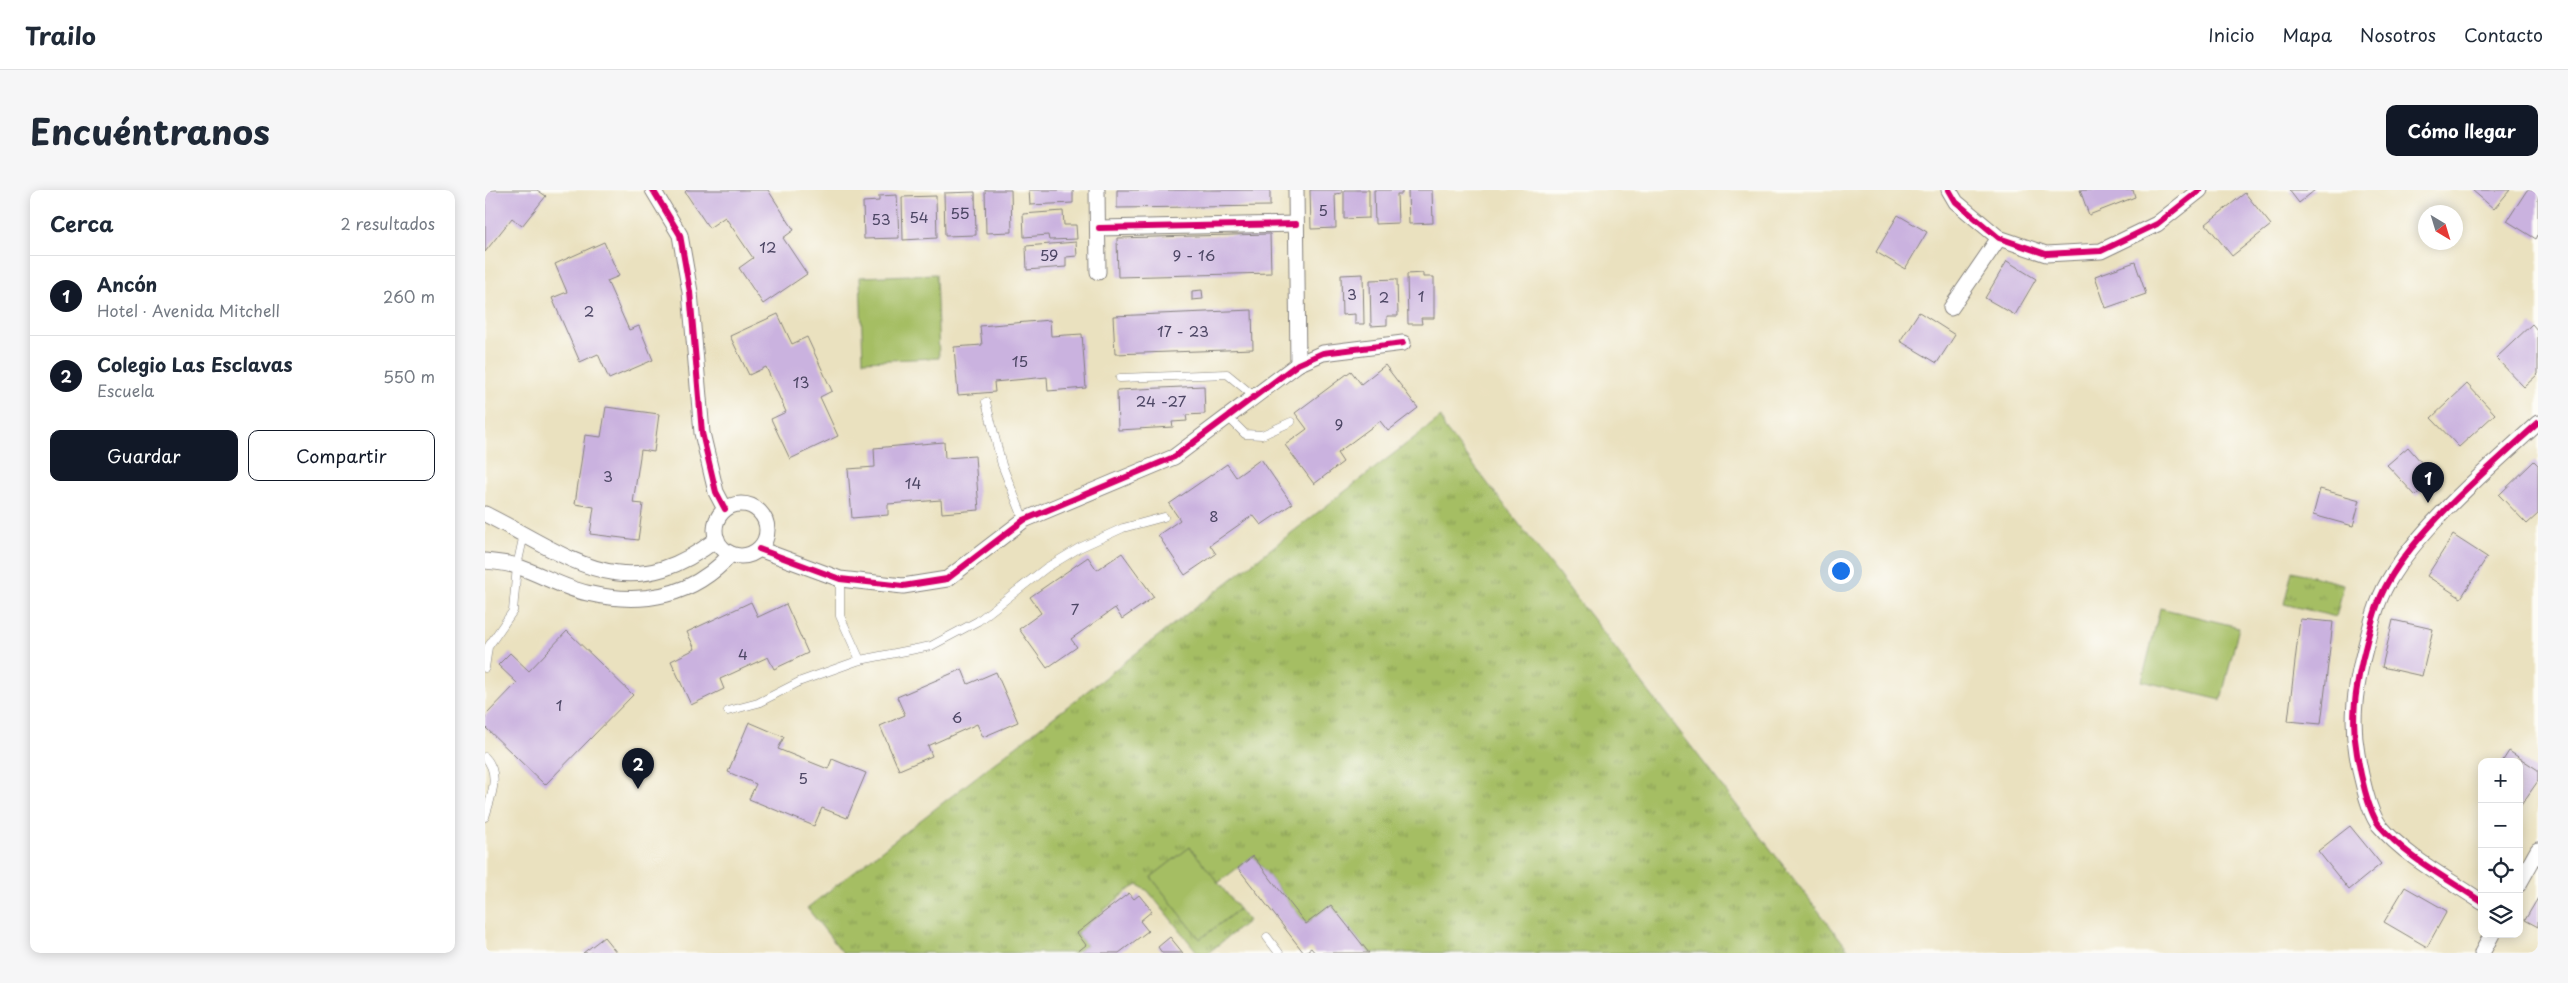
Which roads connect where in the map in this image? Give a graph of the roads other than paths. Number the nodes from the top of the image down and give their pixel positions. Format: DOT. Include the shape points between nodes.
graph roads {
  1 [pos="653,190"];
  2 [pos="1097,190"];
  3 [pos="1296,190"];
  4 [pos="1949,190"];
  5 [pos="2200,190"];
  6 [pos="1296,224"];
  7 [pos="1099,228"];
  8 [pos="1999,238"];
  9 [pos="1098,272"];
  10 [pos="1951,308"];
  11 [pos="1403,343"];
  12 [pos="1298,364"];
  13 [pos="1120,378"];
  14 [pos="1255,397"];
  15 [pos="986,402"];
  16 [pos="1228,416"];
  17 [pos="1291,422"];
  18 [pos="2538,423"];
  19 [pos="725,509"];
  20 [pos="485,514"];
  21 [pos="1164,517"];
  22 [pos="1024,520"];
  23 [pos="524,534"];
  24 [pos="717,539"];
  25 [pos="759,549"];
  26 [pos="731,554"];
  27 [pos="485,560"];
  28 [pos="517,566"];
  29 [pos="840,579"];
  30 [pos="860,660"];
  31 [pos="485,668"];
  32 [pos="728,710"];
  33 [pos="485,757"];
  34 [pos="485,817"];
  35 [pos="2538,850"];
  36 [pos="2523,877"];
  37 [pos="2478,899"];
  38 [pos="1267,937"];
  39 [pos="2490,938"];
  40 [pos="1279,953"];
  41 [pos="2482,953"];
  1 -- 19 [label="street" via="680,235 690,292 702,433 716,492"];
  2 -- 7 [label="street"];
  3 -- 6 [label="street"];
  4 -- 8 [label="street" via="1956,202"];
  5 -- 8 [label="street" via="2157,224 2101,251 2046,254"];
  6 -- 7 [label="street"];
  6 -- 12 [label="street"];
  7 -- 9 [label="street"];
  8 -- 10 [label="street"];
  11 -- 12 [label="street" via="1323,353"];
  12 -- 14 [label="street"];
  13 -- 14 [label="lane" via="1227,374"];
  14 -- 16 [label="street"];
  15 -- 22 [label="lane" via="1002,465"];
  16 -- 17 [label="lane" via="1245,434 1262,435"];
  16 -- 22 [label="street" via="1174,458"];
  18 -- 37 [label="street" via="2416,543 2388,582 2371,621 2354,697 2354,739 2362,781 2378,824 2411,855"];
  19 -- 24 [label="street" via="717,519"];
  19 -- 25 [label="street" via="742,503 751,505 764,516 767,534"];
  20 -- 23 [label="street"];
  21 -- 30 [label="lane" via="1123,528 1079,548 1046,568 978,621 931,646"];
  22 -- 29 [label="street" via="947,579 903,586"];
  23 -- 24 [label="street" via="586,567 609,573 634,574 673,566"];
  23 -- 28 [label="lane"];
  24 -- 26 [label="street"];
  25 -- 26 [label="street" via="746,555"];
  25 -- 29 [label="street"];
  26 -- 28 [label="street" via="715,572 690,586 654,598 625,599 586,593"];
  27 -- 28 [label="street"];
  28 -- 31 [label="lane" via="513,612 488,647"];
  29 -- 30 [label="lane" via="840,616"];
  30 -- 32 [label="lane" via="801,680 758,703"];
  33 -- 34 [label="lane" via="495,784"];
  35 -- 36 [label="street"];
  38 -- 40 [label="lane"];
  39 -- 41 [label="street"];
}
